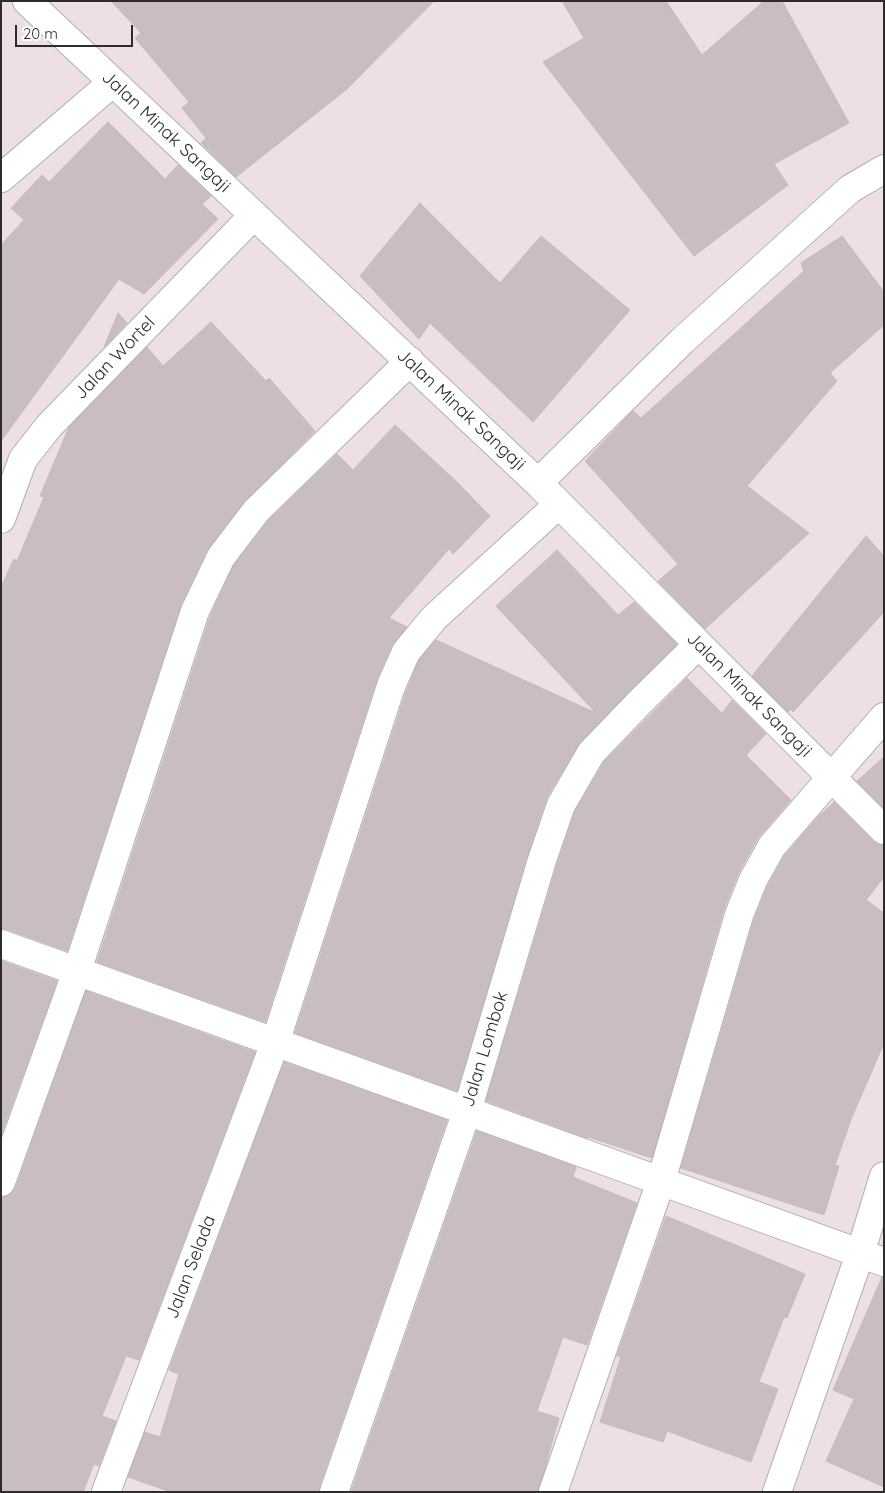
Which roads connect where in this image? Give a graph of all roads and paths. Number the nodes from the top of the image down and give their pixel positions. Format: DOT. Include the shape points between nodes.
graph roads {
  1 [pos="27,1"];
  2 [pos="113,82"];
  3 [pos="884,169"];
  4 [pos="1,178"];
  5 [pos="254,215"];
  6 [pos="410,361"];
  7 [pos="538,483"];
  8 [pos="560,504"];
  9 [pos="1,519"];
  10 [pos="698,645"];
  11 [pos="884,717"];
  12 [pos="830,777"];
  13 [pos="884,830"];
  14 [pos="1,944"];
  15 [pos="77,972"];
  16 [pos="275,1043"];
  17 [pos="467,1111"];
  18 [pos="884,1176"];
  19 [pos="661,1181"];
  20 [pos="1,1182"];
  21 [pos="872,1258"];
  22 [pos="106,1492"];
  23 [pos="334,1492"];
  24 [pos="553,1492"];
  25 [pos="777,1492"];
  1 -- 2 [label="street, Jalan Minak Sangaji"];
  2 -- 4 [label="street"];
  2 -- 5 [label="street, Jalan Minak Sangaji"];
  3 -- 7 [label="street" via="850,190 682,341"];
  5 -- 6 [label="street, Jalan Minak Sangaji"];
  5 -- 9 [label="street, Jalan Wortel" via="48,426 23,459"];
  6 -- 7 [label="street, Jalan Minak Sangaji"];
  6 -- 15 [label="street" via="256,510 221,557 195,611"];
  7 -- 8 [label="street, Jalan Minak Sangaji"];
  8 -- 10 [label="street, Jalan Minak Sangaji"];
  8 -- 16 [label="street, Jalan Selada" via="434,618 406,652 391,686"];
  10 -- 12 [label="street, Jalan Minak Sangaji"];
  10 -- 17 [label="street, Jalan Lombok" via="591,753 561,805"];
  11 -- 12 [label="street"];
  12 -- 13 [label="street, Jalan Minak Sangaji"];
  12 -- 19 [label="street" via="772,846 753,880 739,915"];
  14 -- 15 [label="street"];
  15 -- 16 [label="street"];
  15 -- 20 [label="street"];
  16 -- 17 [label="street"];
  16 -- 22 [label="street, Jalan Selada"];
  17 -- 19 [label="street"];
  17 -- 23 [label="street, Jalan Lombok"];
  18 -- 21 [label="street"];
  19 -- 21 [label="street"];
  19 -- 24 [label="street"];
  21 -- 25 [label="street"];
}
